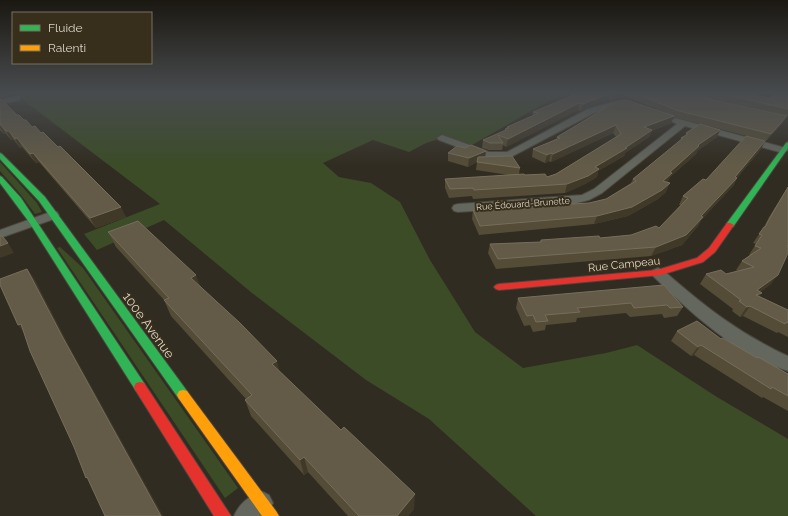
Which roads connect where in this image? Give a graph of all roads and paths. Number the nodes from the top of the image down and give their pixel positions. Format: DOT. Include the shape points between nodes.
graph roads {
  1 [pos="580,117"];
  2 [pos="669,119"];
  3 [pos="683,124"];
  4 [pos="442,138"];
  5 [pos="786,147"];
  6 [pos="0,155"];
  7 [pos="0,178"];
  8 [pos="458,208"];
  9 [pos="53,215"];
  10 [pos="33,222"];
  11 [pos="0,234"];
  12 [pos="658,273"];
  13 [pos="499,287"];
  14 [pos="788,364"];
  15 [pos="260,512"];
  16 [pos="223,516"];
  1 -- 4 [label="street" via="509,155 488,155"];
  2 -- 3 [label="street"];
  3 -- 5 [label="street"];
  3 -- 8 [label="street, Rue Édouard-Brunette" via="598,191 585,198"];
  5 -- 12 [label="street, Rue Campeau" via="712,250 700,260"];
  6 -- 9 [label="street, 100e Avenue" via="33,189"];
  7 -- 10 [label="street"];
  9 -- 10 [label="street"];
  9 -- 15 [label="street, 100e Avenue"];
  10 -- 11 [label="street"];
  10 -- 16 [label="street"];
  12 -- 13 [label="street, Rue Campeau"];
  12 -- 14 [label="street" via="718,325 751,346"];
}
